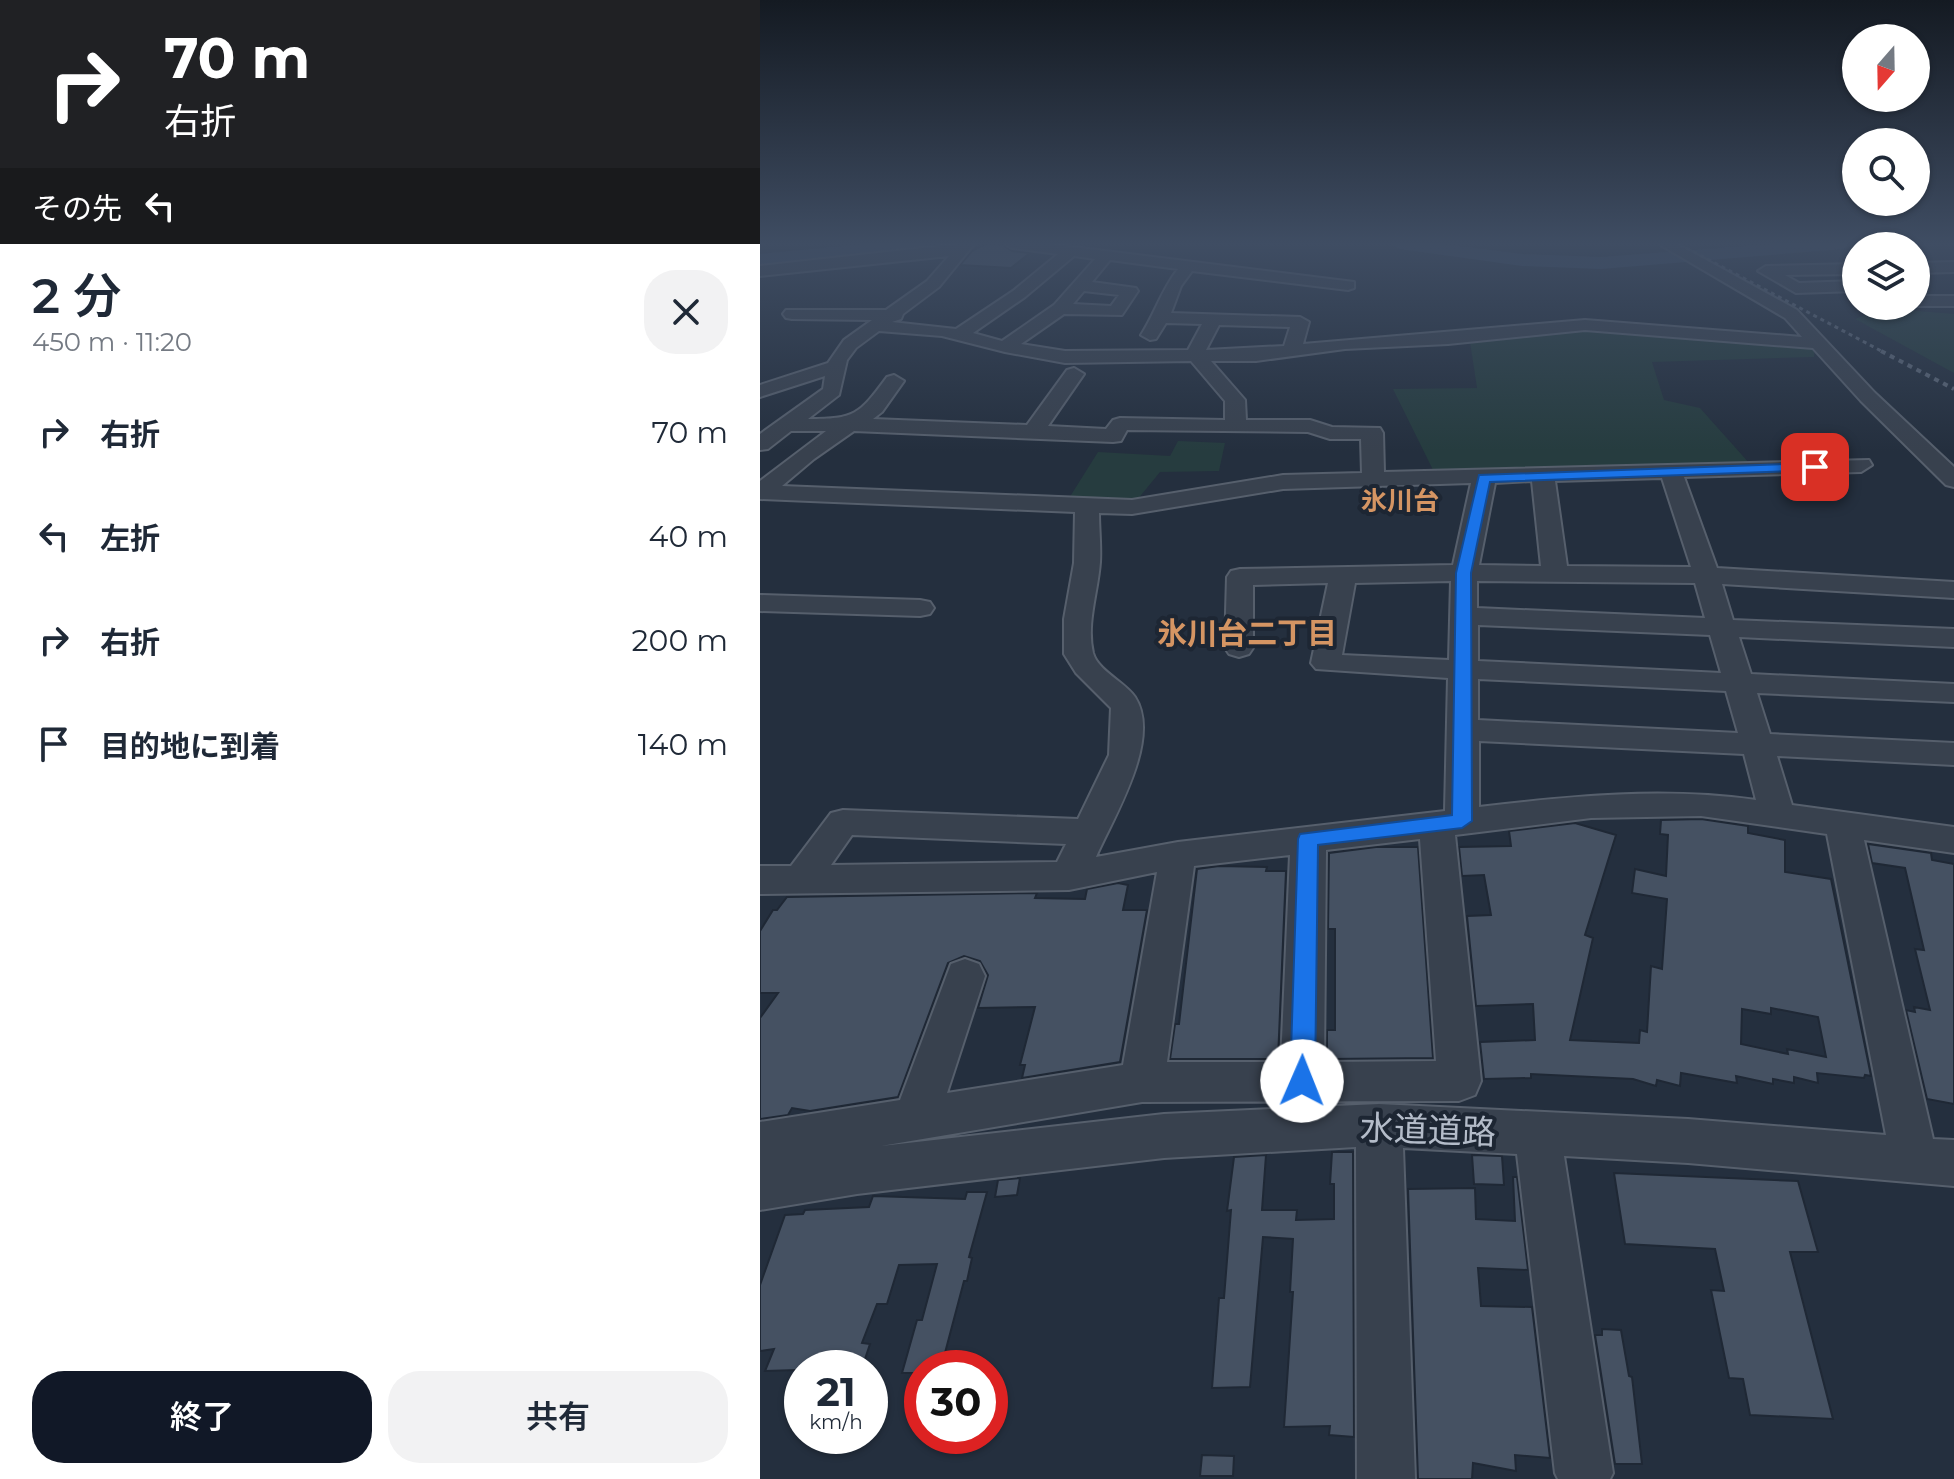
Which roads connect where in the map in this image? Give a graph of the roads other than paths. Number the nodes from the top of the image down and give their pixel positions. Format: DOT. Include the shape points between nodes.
graph roads {
  1 [pos="897,313"];
  2 [pos="991,313"];
  3 [pos="1054,313"];
  4 [pos="1163,313"];
  5 [pos="1789,313"];
  6 [pos="792,314"];
  7 [pos="895,315"];
  8 [pos="1161,318"];
  9 [pos="1213,320"];
  10 [pos="877,326"];
  11 [pos="959,335"];
  12 [pos="1815,343"];
  13 [pos="1005,347"];
  14 [pos="1292,351"];
  15 [pos="1195,354"];
  16 [pos="1138,355"];
  17 [pos="835,367"];
  18 [pos="1074,374"];
  19 [pos="894,381"];
  20 [pos="760,391"];
  21 [pos="788,425"];
  22 [pos="847,425"];
  23 [pos="1236,426"];
  24 [pos="1034,431"];
  25 [pos="760,444"];
  26 [pos="1923,450"];
  27 [pos="1954,451"];
  28 [pos="1861,465"];
  29 [pos="1671,472"];
  30 [pos="1543,475"];
  31 [pos="1484,478"];
  32 [pos="1373,480"];
  33 [pos="1954,480"];
  34 [pos="761,492"];
  35 [pos="1087,507"];
  36 [pos="1464,573"];
  37 [pos="1555,573"];
  38 [pos="1343,575"];
  39 [pos="1705,575"];
  40 [pos="1954,590"];
  41 [pos="760,603"];
  42 [pos="920,608"];
  43 [pos="1463,616"];
  44 [pos="1722,628"];
  45 [pos="1954,638"];
  46 [pos="1239,648"];
  47 [pos="1463,670"];
  48 [pos="1738,683"];
  49 [pos="1954,693"];
  50 [pos="1463,730"];
  51 [pos="1756,744"];
  52 [pos="1954,754"];
  53 [pos="1778,815"];
  54 [pos="1449,823"];
  55 [pos="1843,825"];
  56 [pos="1088,832"];
  57 [pos="1308,839"];
  58 [pos="1954,840"];
  59 [pos="1178,855"];
  60 [pos="1069,876"];
  61 [pos="760,880"];
  62 [pos="800,881"];
  63 [pos="965,976"];
  64 [pos="1302,1081"];
  65 [pos="1142,1082"];
  66 [pos="916,1118"];
  67 [pos="1379,1125"];
  68 [pos="1538,1134"];
  69 [pos="760,1144"];
  70 [pos="1934,1161"];
  71 [pos="760,1187"];
  72 [pos="1584,1473"];
  73 [pos="1386,1479"];
  1 -- 7 [label="street"];
  2 -- 11 [label="street"];
  3 -- 13 [label="street"];
  4 -- 8 [label="street"];
  5 -- 12 [label="street"];
  6 -- 7 [label="street"];
  7 -- 10 [label="street"];
  8 -- 9 [label="street"];
  8 -- 16 [label="street"];
  9 -- 14 [label="street" via="1300,322"];
  9 -- 15 [label="street"];
  10 -- 11 [label="street"];
  10 -- 17 [label="street" via="850,344"];
  11 -- 13 [label="street"];
  12 -- 14 [label="street" via="1585,325"];
  12 -- 26 [label="street"];
  13 -- 16 [label="street" via="1065,357"];
  14 -- 15 [label="street"];
  15 -- 16 [label="street"];
  15 -- 23 [label="street" via="1235,400"];
  17 -- 20 [label="street"];
  17 -- 21 [label="street" via="832,391"];
  18 -- 24 [label="street"];
  19 -- 22 [label="street" via="875,408"];
  21 -- 22 [label="street"];
  21 -- 25 [label="street"];
  22 -- 24 [label="street"];
  22 -- 34 [label="street"];
  23 -- 24 [label="street" via="1120,424 1113,436"];
  23 -- 32 [label="street" via="1372,433"];
  26 -- 27 [label="street"];
  26 -- 33 [label="street"];
  28 -- 29 [label="street"];
  29 -- 30 [label="street"];
  29 -- 39 [label="street"];
  30 -- 31 [label="street"];
  30 -- 37 [label="street"];
  31 -- 32 [label="street"];
  31 -- 36 [label="street"];
  32 -- 35 [label="street" via="1283,482 1157,505"];
  34 -- 35 [label="street"];
  35 -- 56 [label="street" via="1079,654 1126,708 1125,755"];
  36 -- 37 [label="street"];
  36 -- 38 [label="street"];
  36 -- 43 [label="street"];
  37 -- 39 [label="street"];
  38 -- 46 [label="street" via="1240,577"];
  38 -- 47 [label="street" via="1326,663"];
  39 -- 40 [label="street"];
  39 -- 44 [label="street"];
  41 -- 42 [label="street"];
  43 -- 44 [label="street"];
  43 -- 47 [label="street"];
  44 -- 45 [label="street"];
  44 -- 48 [label="street"];
  47 -- 48 [label="street"];
  47 -- 50 [label="street"];
  48 -- 49 [label="street"];
  48 -- 51 [label="street"];
  50 -- 51 [label="street"];
  50 -- 54 [label="street"];
  51 -- 52 [label="street"];
  51 -- 53 [label="street"];
  53 -- 54 [label="street" via="1701,804 1651,804"];
  53 -- 55 [label="street"];
  54 -- 57 [label="street"];
  54 -- 64 [label="street" via="1459,1081"];
  55 -- 58 [label="street"];
  55 -- 70 [label="street"];
  56 -- 60 [label="street"];
  56 -- 62 [label="street" via="843,822"];
  57 -- 59 [label="street"];
  57 -- 64 [label="street"];
  59 -- 60 [label="street"];
  59 -- 65 [label="street"];
  60 -- 62 [label="street"];
  61 -- 62 [label="street"];
  63 -- 66 [label="street"];
  64 -- 65 [label="street"];
  65 -- 66 [label="street"];
  66 -- 69 [label="street"];
  67 -- 68 [label="street, 水道道路"];
  67 -- 71 [label="street, 水道道路" via="1164,1136"];
  67 -- 73 [label="street"];
  68 -- 70 [label="street, 水道道路"];
  68 -- 72 [label="street"];
}
